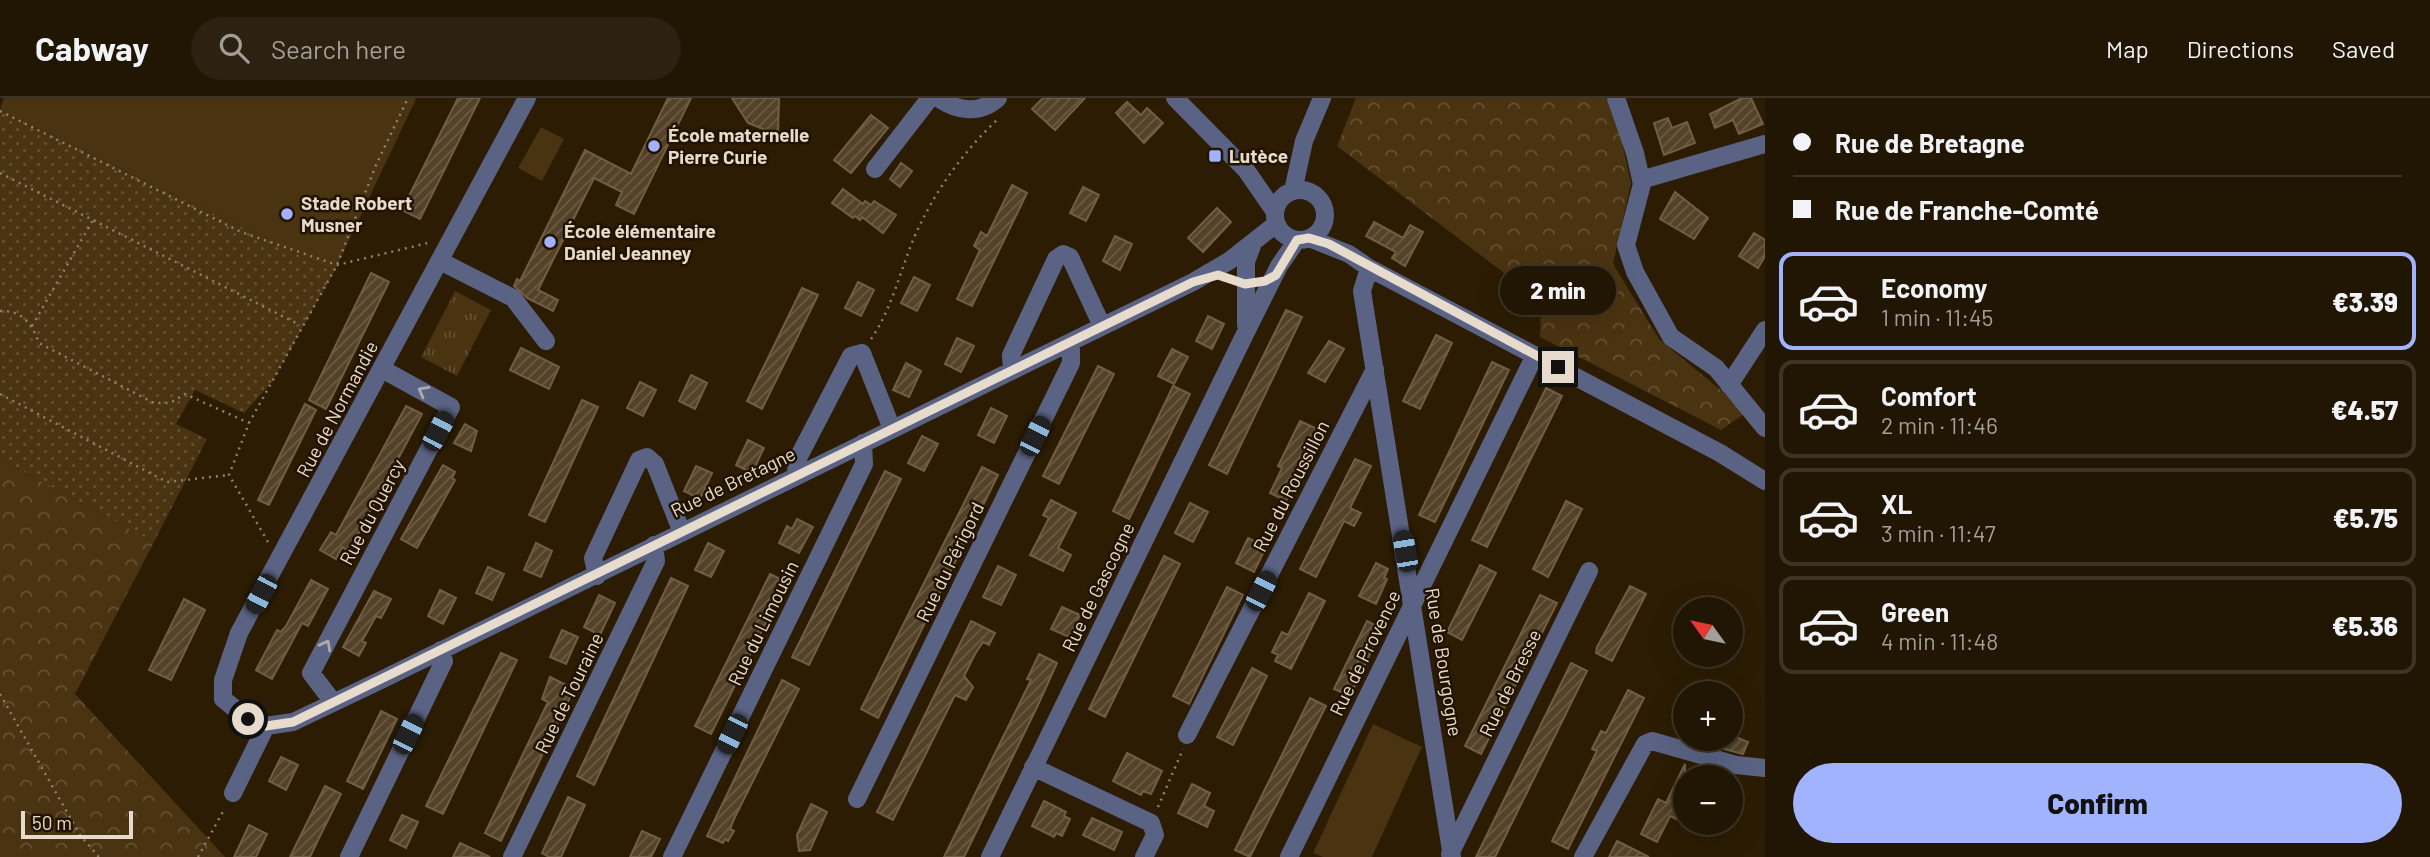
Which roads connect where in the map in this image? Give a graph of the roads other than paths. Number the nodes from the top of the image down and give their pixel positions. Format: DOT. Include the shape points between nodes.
graph roads {
  1 [pos="527,98"];
  2 [pos="930,98"];
  3 [pos="938,98"];
  4 [pos="998,98"];
  5 [pos="1175,98"];
  6 [pos="1322,98"];
  7 [pos="1616,98"];
  8 [pos="1765,144"];
  9 [pos="1302,151"];
  10 [pos="875,169"];
  11 [pos="1246,170"];
  12 [pos="1641,180"];
  13 [pos="1289,193"];
  14 [pos="1315,196"];
  15 [pos="1276,218"];
  16 [pos="1323,222"];
  17 [pos="1303,239"];
  18 [pos="1253,243"];
  19 [pos="1349,254"];
  20 [pos="440,261"];
  21 [pos="1369,268"];
  22 [pos="1276,275"];
  23 [pos="1193,282"];
  24 [pos="1245,284"];
  25 [pos="1102,326"];
  26 [pos="1765,330"];
  27 [pos="1244,336"];
  28 [pos="546,341"];
  29 [pos="1071,342"];
  30 [pos="1535,355"];
  31 [pos="382,369"];
  32 [pos="1375,369"];
  33 [pos="1012,370"];
  34 [pos="1729,385"];
  35 [pos="1765,428"];
  36 [pos="892,429"];
  37 [pos="863,443"];
  38 [pos="796,474"];
  39 [pos="1765,481"];
  40 [pos="681,530"];
  41 [pos="654,545"];
  42 [pos="1588,571"];
  43 [pos="597,576"];
  44 [pos="1413,602"];
  45 [pos="441,650"];
  46 [pos="333,702"];
  47 [pos="266,726"];
  48 [pos="1187,735"];
  49 [pos="1033,767"];
  50 [pos="1765,768"];
  51 [pos="233,793"];
  52 [pos="857,799"];
  53 [pos="1451,855"];
  54 [pos="349,857"];
  55 [pos="512,857"];
  56 [pos="672,857"];
  57 [pos="990,857"];
  58 [pos="1144,857"];
  59 [pos="1289,857"];
  60 [pos="1583,857"];
  1 -- 20 [label="street, Rue de Normandie"];
  2 -- 10 [label="street"];
  3 -- 4 [label="street" via="956,110 988,107"];
  5 -- 11 [label="street"];
  6 -- 9 [label="street"];
  7 -- 12 [label="street"];
  8 -- 12 [label="street"];
  9 -- 13 [label="street"];
  9 -- 14 [label="street"];
  11 -- 13 [label="street"];
  11 -- 15 [label="street"];
  12 -- 34 [label="street" via="1626,245 1629,260 1671,337 1716,368"];
  13 -- 14 [label="street"];
  13 -- 15 [label="street"];
  14 -- 16 [label="street" via="1324,208"];
  15 -- 17 [label="street" via="1284,235"];
  15 -- 18 [label="street, Rue de Bretagne"];
  16 -- 17 [label="street" via="1319,231"];
  16 -- 19 [label="street"];
  17 -- 19 [label="street"];
  17 -- 22 [label="street, Rue de Gascogne"];
  18 -- 23 [label="street, Rue de Bretagne"];
  18 -- 24 [label="street, Rue de Gascogne"];
  19 -- 21 [label="street"];
  20 -- 28 [label="street" via="513,299"];
  20 -- 31 [label="street, Rue de Normandie"];
  21 -- 30 [label="street"];
  21 -- 32 [label="street, Rue de Bourgogne" via="1362,291"];
  22 -- 24 [label="street"];
  22 -- 27 [label="street, Rue de Gascogne"];
  23 -- 24 [label="street" via="1218,275"];
  23 -- 25 [label="street, Rue de Bretagne"];
  24 -- 27 [label="street, Rue de Gascogne" via="1249,299"];
  25 -- 29 [label="street, Rue de Bretagne"];
  25 -- 33 [label="street" via="1070,257 1063,254 1056,259 1011,355"];
  26 -- 34 [label="street"];
  27 -- 49 [label="street, Rue de Gascogne"];
  29 -- 33 [label="street, Rue de Bretagne"];
  29 -- 52 [label="street, Rue du Périgord" via="1071,363"];
  30 -- 39 [label="street"];
  30 -- 44 [label="street, Rue de Provence"];
  46 -- 31 [label="street, Rue du Quercy, one-way" via="311,673 451,407"];
  31 -- 47 [label="street, Rue de Normandie" via="239,633 223,680 223,699 248,719"];
  32 -- 44 [label="street, Rue de Bourgogne"];
  32 -- 48 [label="street, Rue du Roussillon"];
  33 -- 36 [label="street, Rue de Bretagne"];
  34 -- 35 [label="street"];
  36 -- 37 [label="street, Rue de Bretagne"];
  36 -- 38 [label="street" via="862,353 851,356 797,460"];
  37 -- 38 [label="street, Rue de Bretagne"];
  37 -- 56 [label="street, Rue du Limousin" via="864,464"];
  38 -- 40 [label="street, Rue de Bretagne"];
  40 -- 41 [label="street, Rue de Bretagne"];
  40 -- 43 [label="street" via="655,464 647,457 639,460 593,558"];
  41 -- 43 [label="street, Rue de Bretagne"];
  41 -- 55 [label="street, Rue de Touraine" via="656,561"];
  42 -- 53 [label="street, Rue de Bresse"];
  43 -- 45 [label="street, Rue de Bretagne"];
  44 -- 53 [label="street, Rue de Bourgogne"];
  44 -- 59 [label="street, Rue de Provence"];
  45 -- 46 [label="street, Rue de Bretagne"];
  45 -- 54 [label="street" via="444,661"];
  46 -- 47 [label="street, Rue de Bretagne" via="293,722"];
  47 -- 51 [label="street"];
  49 -- 57 [label="street, Rue de Gascogne"];
  49 -- 58 [label="street" via="1151,823 1155,835"];
  50 -- 60 [label="street" via="1736,765 1673,745 1645,744"];
}
